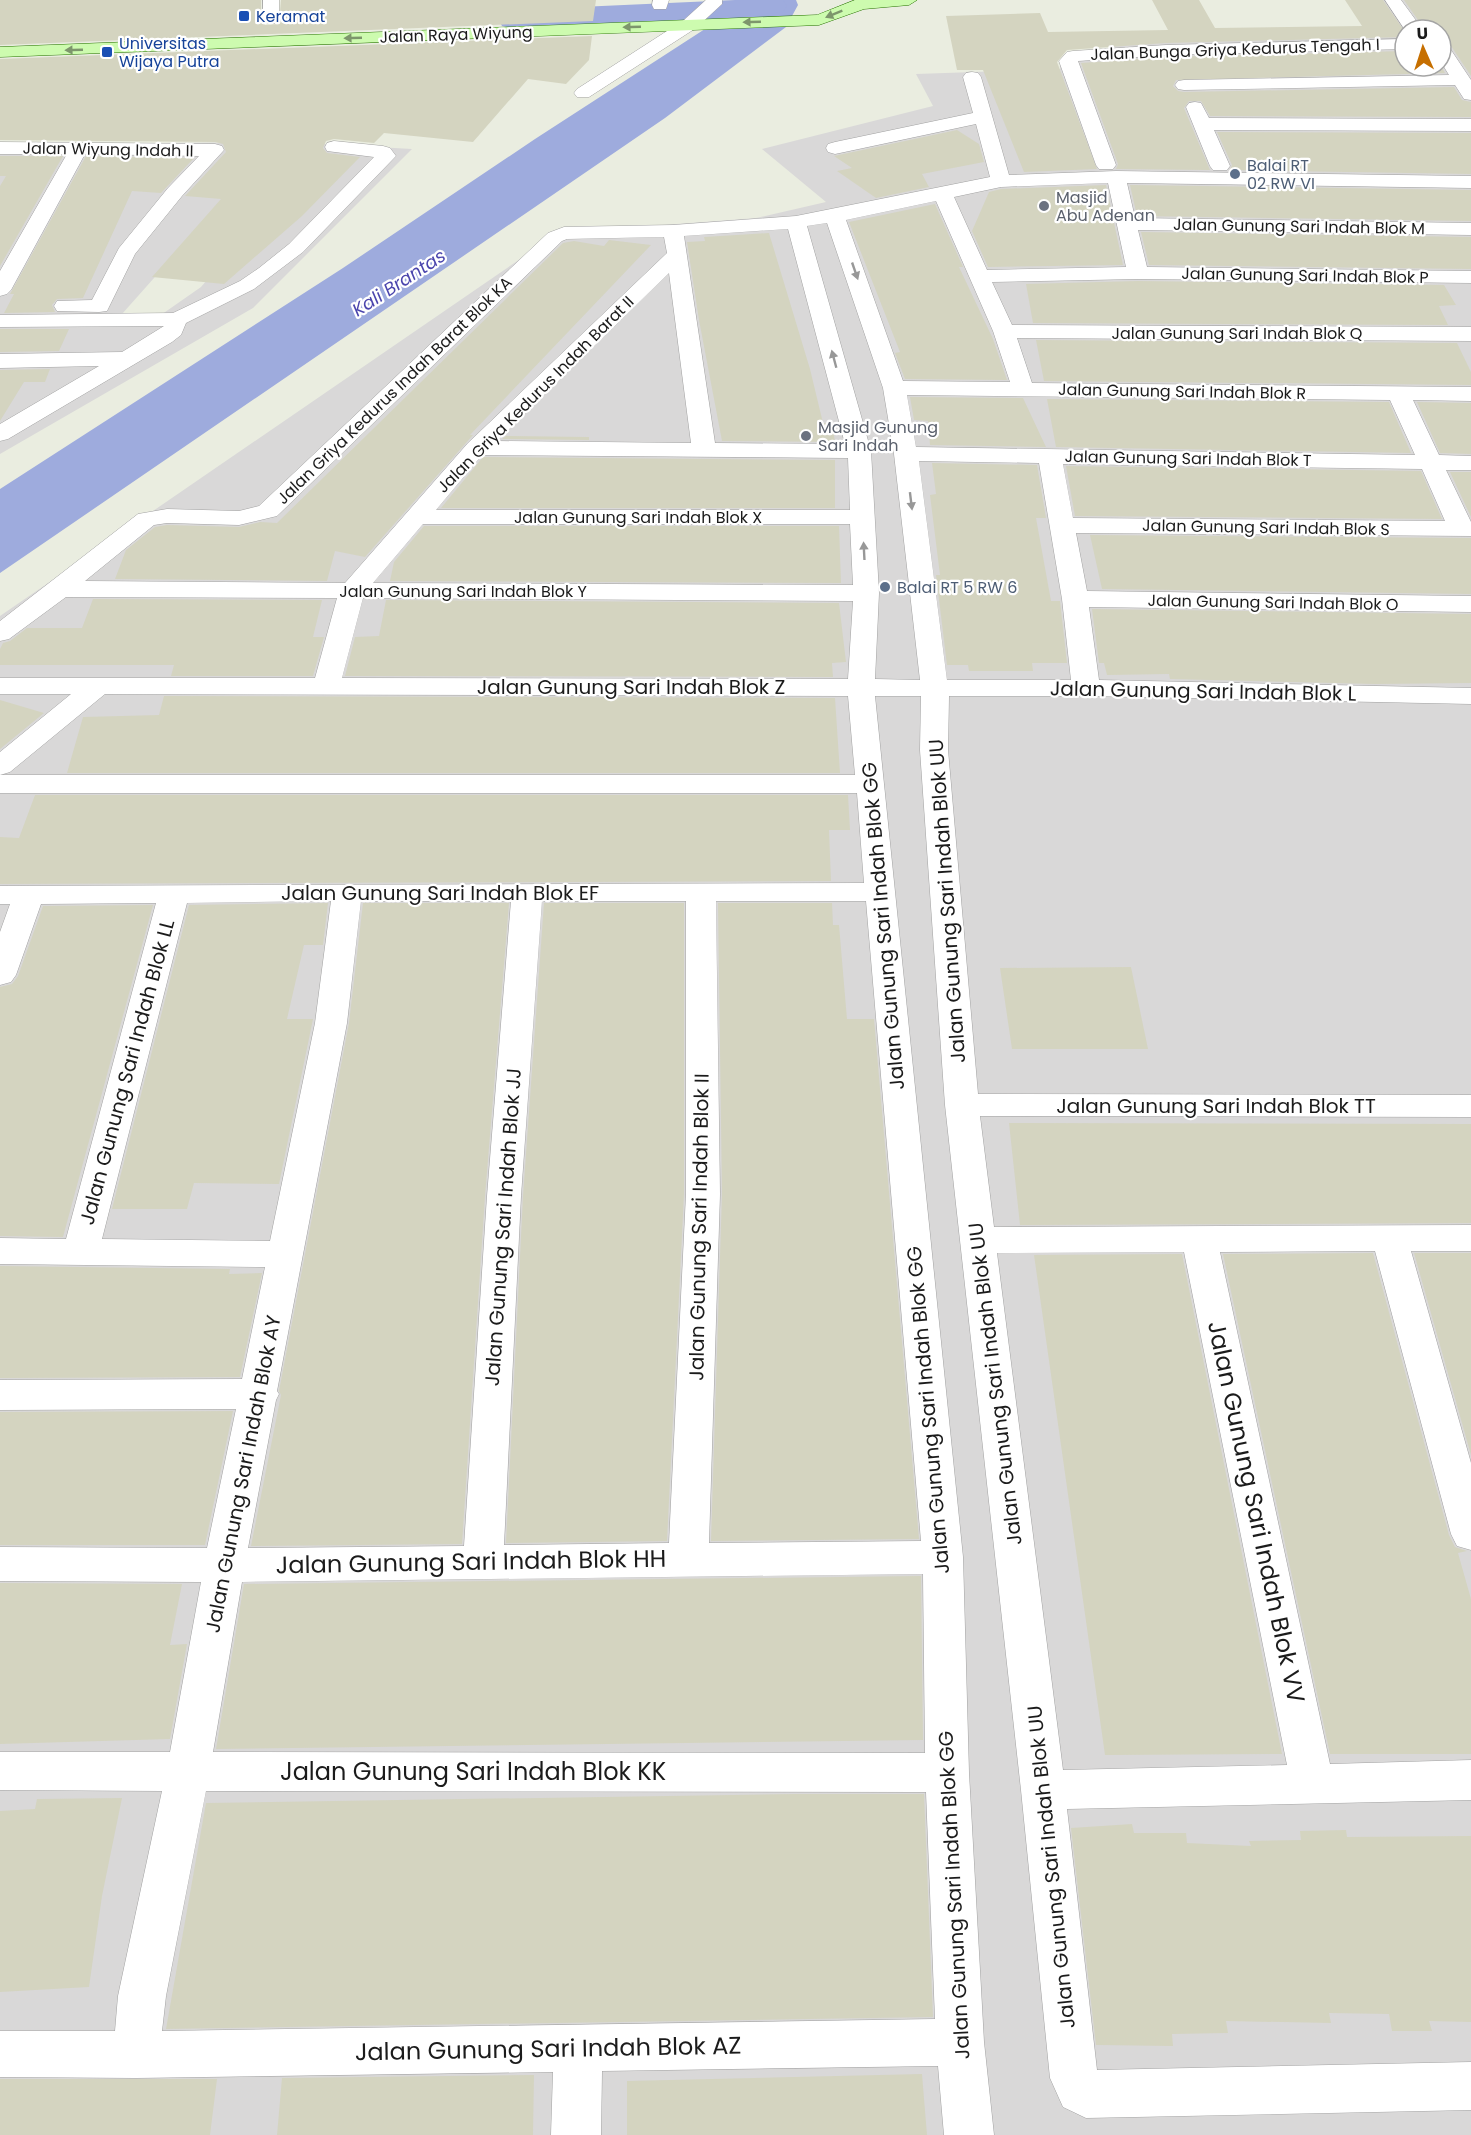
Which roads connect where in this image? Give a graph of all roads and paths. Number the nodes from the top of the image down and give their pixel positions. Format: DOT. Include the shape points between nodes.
graph roads {
  1 [pos="271,0"];
  2 [pos="909,0"];
  3 [pos="1393,0"];
  4 [pos="656,4"];
  5 [pos="707,12"];
  6 [pos="1406,18"];
  7 [pos="276,19"];
  8 [pos="249,20"];
  9 [pos="1393,44"];
  10 [pos="1462,44"];
  11 [pos="1453,45"];
  12 [pos="1166,50"];
  13 [pos="0,52"];
  14 [pos="1453,66"];
  15 [pos="972,77"];
  16 [pos="1461,80"];
  17 [pos="1184,85"];
  18 [pos="583,93"];
  19 [pos="1471,97"];
  20 [pos="981,117"];
  21 [pos="1203,124"];
  22 [pos="1471,125"];
  23 [pos="334,147"];
  24 [pos="0,148"];
  25 [pos="79,148"];
  26 [pos="835,148"];
  27 [pos="1220,166"];
  28 [pos="1111,171"];
  29 [pos="1471,171"];
  30 [pos="998,173"];
  31 [pos="1471,182"];
  32 [pos="942,193"];
  33 [pos="835,216"];
  34 [pos="796,222"];
  35 [pos="1127,224"];
  36 [pos="675,242"];
  37 [pos="1470,247"];
  38 [pos="1138,273"];
  39 [pos="979,276"];
  40 [pos="1471,277"];
  41 [pos="0,290"];
  42 [pos="0,307"];
  43 [pos="94,313"];
  44 [pos="177,319"];
  45 [pos="0,321"];
  46 [pos="1004,331"];
  47 [pos="1471,334"];
  48 [pos="129,359"];
  49 [pos="0,362"];
  50 [pos="894,388"];
  51 [pos="1023,389"];
  52 [pos="1399,394"];
  53 [pos="1471,394"];
  54 [pos="47,406"];
  55 [pos="0,407"];
  56 [pos="0,434"];
  57 [pos="476,448"];
  58 [pos="704,450"];
  59 [pos="860,451"];
  60 [pos="906,454"];
  61 [pos="1050,456"];
  62 [pos="1431,462"];
  63 [pos="1471,463"];
  64 [pos="414,517"];
  65 [pos="862,518"];
  66 [pos="1061,525"];
  67 [pos="1466,529"];
  68 [pos="60,589"];
  69 [pos="352,591"];
  70 [pos="866,593"];
  71 [pos="1076,599"];
  72 [pos="1471,604"];
  73 [pos="0,633"];
  74 [pos="0,686"];
  75 [pos="327,686"];
  76 [pos="97,687"];
  77 [pos="861,687"];
  78 [pos="1086,688"];
  79 [pos="935,689"];
  80 [pos="1471,696"];
  81 [pos="0,766"];
  82 [pos="0,784"];
  83 [pos="870,784"];
  84 [pos="347,891"];
  85 [pos="527,892"];
  86 [pos="881,892"];
  87 [pos="174,893"];
  88 [pos="701,894"];
  89 [pos="14,895"];
  90 [pos="0,975"];
  91 [pos="962,1105"];
  92 [pos="1471,1106"];
  93 [pos="1199,1238"];
  94 [pos="1389,1238"];
  95 [pos="1471,1238"];
  96 [pos="979,1240"];
  97 [pos="0,1251"];
  98 [pos="81,1251"];
  99 [pos="284,1254"];
  100 [pos="260,1394"];
  101 [pos="0,1395"];
  102 [pos="1471,1534"];
  103 [pos="943,1557"];
  104 [pos="688,1560"];
  105 [pos="483,1563"];
  106 [pos="0,1564"];
  107 [pos="224,1565"];
  108 [pos="0,1771"];
  109 [pos="188,1773"];
  110 [pos="947,1773"];
  111 [pos="1471,1780"];
  112 [pos="1312,1785"];
  113 [pos="1043,1790"];
  114 [pos="960,2042"];
  115 [pos="578,2049"];
  116 [pos="0,2054"];
  117 [pos="136,2055"];
  118 [pos="1471,2086"];
  119 [pos="576,2135"];
  120 [pos="969,2135"];
  1 -- 7 [label="street"];
  2 -- 5 [label="main road, Jalan Raya Wiyung, one-way" via="861,4 819,20"];
  3 -- 6 [label="street"];
  4 -- 5 [label="main road, Jalan Raya Wiyung"];
  5 -- 13 [label="main road, Jalan Raya Wiyung, one-way"];
  5 -- 18 [label="street"];
  7 -- 8 [label="main road"];
  9 -- 12 [label="street, Jalan Bunga Griya Kedurus Tengah I"];
  10 -- 11 [label="street"];
  12 -- 17 [label="street"];
  12 -- 28 [label="street, Jalan Bunga Griya Kedurus Tengah I" via="1079,54 1068,61"];
  14 -- 16 [label="street"];
  15 -- 20 [label="street"];
  16 -- 17 [label="street"];
  16 -- 19 [label="street"];
  17 -- 21 [label="street"];
  20 -- 26 [label="street"];
  20 -- 30 [label="street"];
  21 -- 22 [label="street"];
  21 -- 27 [label="street"];
  23 -- 44 [label="street" via="383,152 386,156 296,248 266,272"];
  24 -- 25 [label="street, Jalan Wiyung Indah II"];
  25 -- 41 [label="street"];
  25 -- 43 [label="street, Jalan Wiyung Indah II" via="215,150 126,252"];
  27 -- 28 [label="street"];
  27 -- 29 [label="street"];
  28 -- 30 [label="street"];
  28 -- 31 [label="street"];
  28 -- 35 [label="street"];
  30 -- 32 [label="street"];
  32 -- 33 [label="street"];
  32 -- 39 [label="street"];
  33 -- 34 [label="street"];
  33 -- 50 [label="street, Jalan Gunung Sari Indah Blok UU, one-way"];
  34 -- 36 [label="street"];
  59 -- 34 [label="street, Jalan Gunung Sari Indah Blok GG, one-way"];
  35 -- 37 [label="street, Jalan Gunung Sari Indah Blok M"];
  35 -- 38 [label="street"];
  36 -- 57 [label="street, Jalan Griya Kedurus Indah Barat II"];
  36 -- 58 [label="street"];
  36 -- 68 [label="street, Jalan Griya Kedurus Indah Barat Blok KA" via="564,233 555,237 268,511 239,518 147,519"];
  38 -- 39 [label="street, Jalan Gunung Sari Indah Blok P"];
  38 -- 40 [label="street, Jalan Gunung Sari Indah Blok P"];
  39 -- 46 [label="street"];
  42 -- 43 [label="street"];
  43 -- 44 [label="street"];
  43 -- 45 [label="street"];
  44 -- 48 [label="street" via="169,334"];
  46 -- 47 [label="street, Jalan Gunung Sari Indah Blok Q"];
  46 -- 51 [label="street"];
  48 -- 49 [label="street"];
  48 -- 54 [label="street"];
  50 -- 51 [label="street, Jalan Gunung Sari Indah Blok R"];
  50 -- 60 [label="street, Jalan Gunung Sari Indah Blok UU"];
  51 -- 52 [label="street, Jalan Gunung Sari Indah Blok R"];
  52 -- 53 [label="street, Jalan Gunung Sari Indah Blok R"];
  52 -- 62 [label="street"];
  54 -- 55 [label="street"];
  54 -- 56 [label="street"];
  57 -- 58 [label="street"];
  57 -- 64 [label="street, Jalan Griya Kedurus Indah Barat II"];
  58 -- 59 [label="street"];
  59 -- 65 [label="street, Jalan Gunung Sari Indah Blok GG"];
  60 -- 61 [label="street, Jalan Gunung Sari Indah Blok T"];
  60 -- 79 [label="street, Jalan Gunung Sari Indah Blok UU, one-way"];
  61 -- 62 [label="street, Jalan Gunung Sari Indah Blok T"];
  61 -- 66 [label="street"];
  62 -- 63 [label="street, Jalan Gunung Sari Indah Blok T"];
  62 -- 67 [label="street"];
  64 -- 65 [label="street, Jalan Gunung Sari Indah Blok X"];
  64 -- 69 [label="street, Jalan Griya Kedurus Indah Barat II"];
  70 -- 65 [label="street, Jalan Gunung Sari Indah Blok GG, one-way"];
  66 -- 67 [label="street, Jalan Gunung Sari Indah Blok S"];
  66 -- 71 [label="street"];
  68 -- 69 [label="street, Jalan Gunung Sari Indah Blok Y"];
  68 -- 73 [label="street, Jalan Griya Kedurus Indah Barat Blok KA"];
  69 -- 70 [label="street, Jalan Gunung Sari Indah Blok Y"];
  69 -- 75 [label="street, Jalan Griya Kedurus Indah Barat II"];
  70 -- 77 [label="street, Jalan Gunung Sari Indah Blok GG"];
  71 -- 72 [label="street, Jalan Gunung Sari Indah Blok O"];
  71 -- 78 [label="street"];
  74 -- 76 [label="street, Jalan Gunung Sari Indah Blok Z"];
  75 -- 76 [label="street, Jalan Gunung Sari Indah Blok Z"];
  75 -- 77 [label="street, Jalan Gunung Sari Indah Blok Z"];
  76 -- 81 [label="street"];
  77 -- 79 [label="street, Jalan Gunung Sari Indah Blok Z"];
  77 -- 83 [label="street, Jalan Gunung Sari Indah Blok GG"];
  78 -- 79 [label="street, Jalan Gunung Sari Indah Blok L"];
  78 -- 80 [label="street, Jalan Gunung Sari Indah Blok L"];
  79 -- 91 [label="street, Jalan Gunung Sari Indah Blok UU" via="934,750"];
  82 -- 83 [label="street"];
  83 -- 86 [label="street, Jalan Gunung Sari Indah Blok GG"];
  84 -- 85 [label="street, Jalan Gunung Sari Indah Blok EF"];
  84 -- 87 [label="street, Jalan Gunung Sari Indah Blok EF"];
  84 -- 99 [label="street, Jalan Gunung Sari Indah Blok AY" via="331,1023"];
  85 -- 88 [label="street, Jalan Gunung Sari Indah Blok EF"];
  85 -- 105 [label="street, Jalan Gunung Sari Indah Blok JJ" via="504,1196"];
  86 -- 88 [label="street, Jalan Gunung Sari Indah Blok EF"];
  86 -- 103 [label="street, Jalan Gunung Sari Indah Blok GG"];
  87 -- 89 [label="street, Jalan Gunung Sari Indah Blok EF"];
  87 -- 98 [label="street, Jalan Gunung Sari Indah Blok LL"];
  88 -- 104 [label="street, Jalan Gunung Sari Indah Blok II" via="703,1194"];
  89 -- 90 [label="street"];
  91 -- 92 [label="street, Jalan Gunung Sari Indah Blok TT"];
  91 -- 96 [label="street, Jalan Gunung Sari Indah Blok UU"];
  93 -- 94 [label="street"];
  93 -- 96 [label="street"];
  93 -- 112 [label="street, Jalan Gunung Sari Indah Blok VV"];
  94 -- 95 [label="street"];
  94 -- 102 [label="street"];
  96 -- 113 [label="street, Jalan Gunung Sari Indah Blok UU"];
  97 -- 98 [label="street"];
  98 -- 99 [label="street"];
  99 -- 100 [label="street, Jalan Gunung Sari Indah Blok AY"];
  100 -- 101 [label="street"];
  100 -- 107 [label="street, Jalan Gunung Sari Indah Blok AY"];
  103 -- 104 [label="street, Jalan Gunung Sari Indah Blok HH"];
  103 -- 110 [label="street, Jalan Gunung Sari Indah Blok GG"];
  104 -- 105 [label="street, Jalan Gunung Sari Indah Blok HH"];
  105 -- 107 [label="street, Jalan Gunung Sari Indah Blok HH"];
  106 -- 107 [label="street, Jalan Gunung Sari Indah Blok HH"];
  107 -- 109 [label="street, Jalan Gunung Sari Indah Blok AY"];
  108 -- 109 [label="street, Jalan Gunung Sari Indah Blok KK"];
  109 -- 110 [label="street, Jalan Gunung Sari Indah Blok KK"];
  109 -- 117 [label="street, Jalan Gunung Sari Indah Blok AY" via="142,1996"];
  110 -- 114 [label="street, Jalan Gunung Sari Indah Blok GG"];
  111 -- 112 [label="street"];
  112 -- 113 [label="street"];
  113 -- 118 [label="street, Jalan Gunung Sari Indah Blok UU" via="1074,2078 1080,2090 1086,2094"];
  114 -- 115 [label="street, Jalan Gunung Sari Indah Blok AZ"];
  114 -- 120 [label="street, Jalan Gunung Sari Indah Blok GG"];
  115 -- 117 [label="street, Jalan Gunung Sari Indah Blok AZ"];
  115 -- 119 [label="street"];
  116 -- 117 [label="street, Jalan Gunung Sari Indah Blok AZ"];
}
